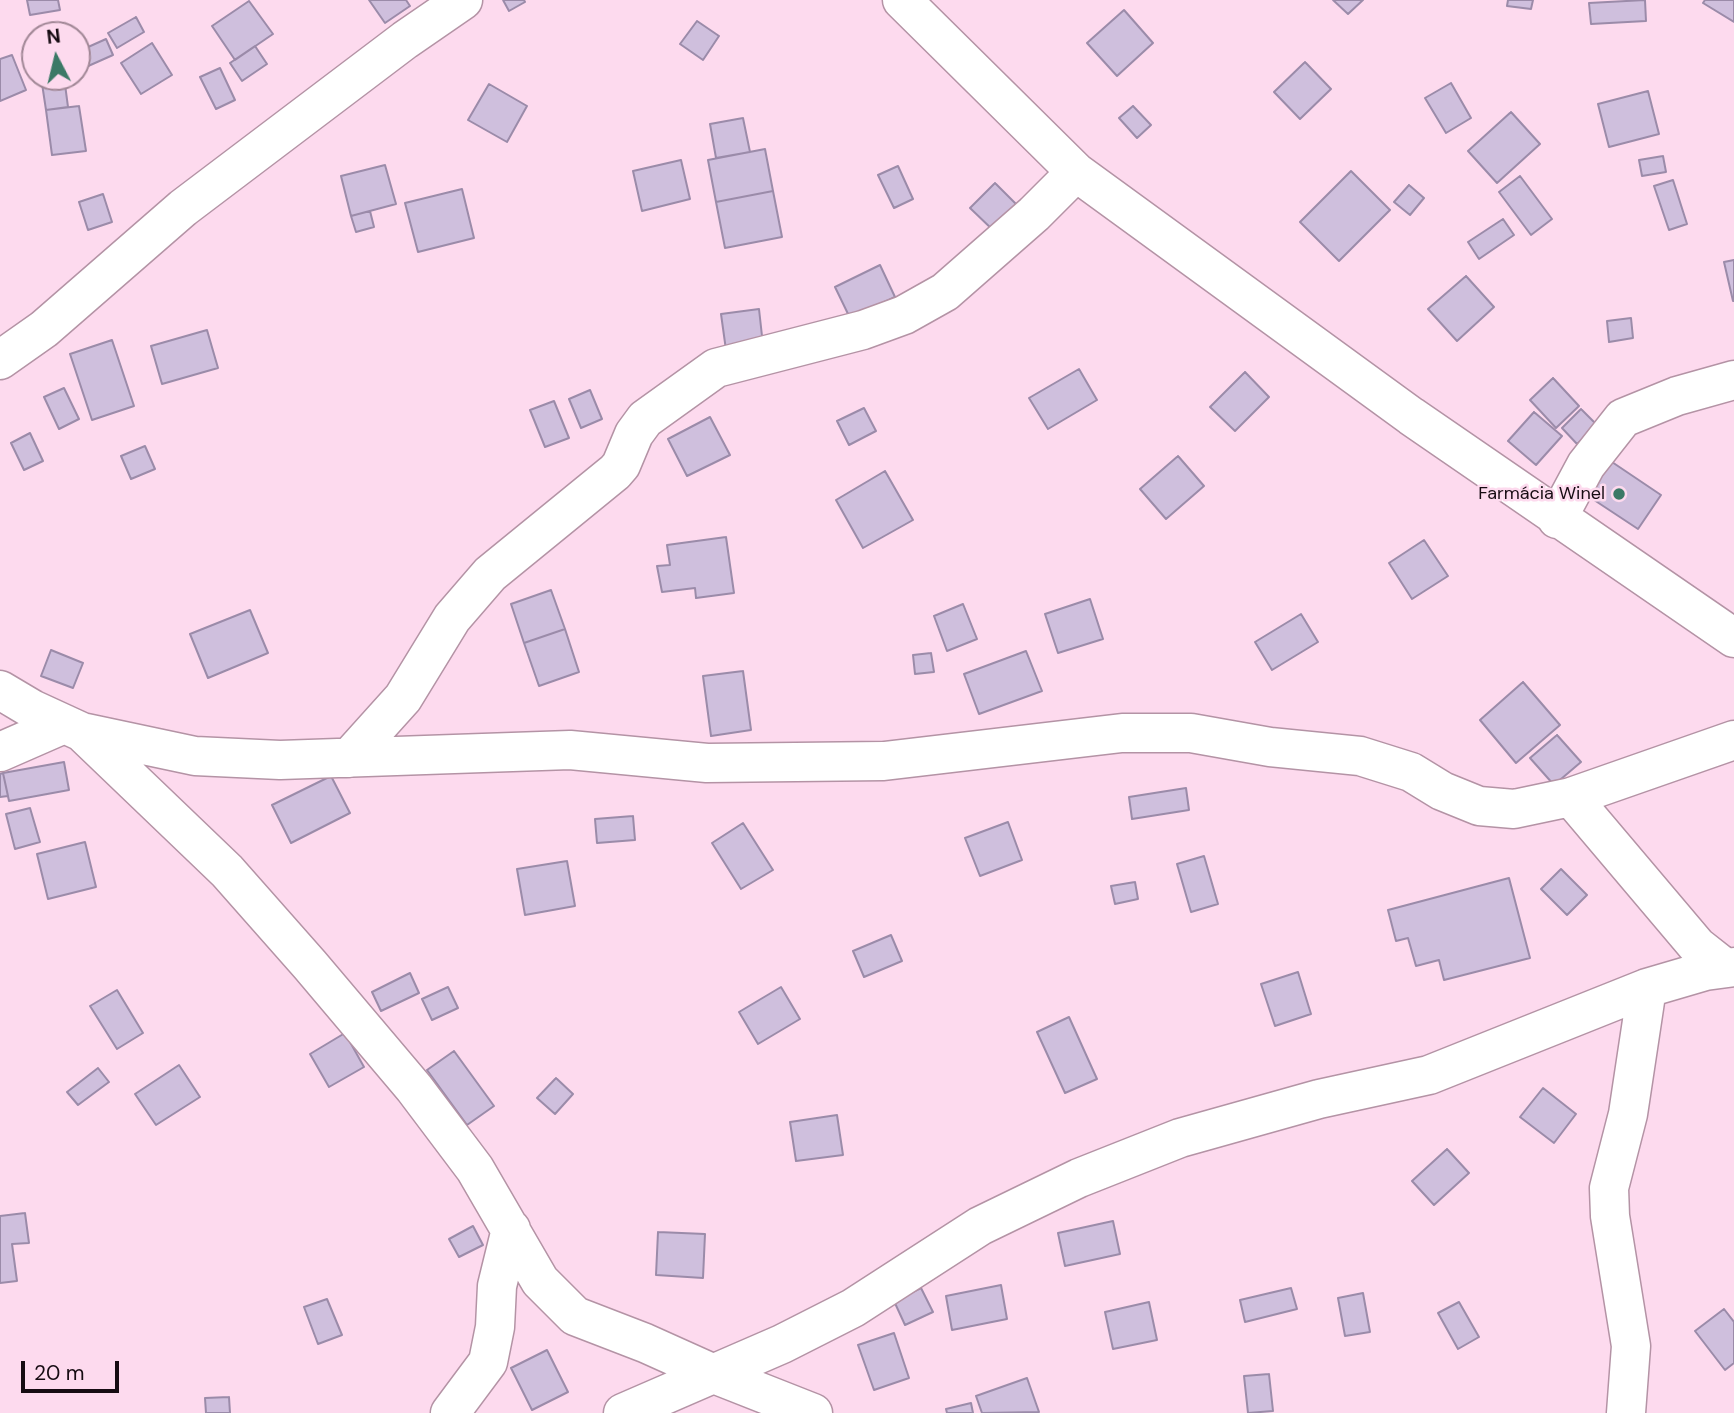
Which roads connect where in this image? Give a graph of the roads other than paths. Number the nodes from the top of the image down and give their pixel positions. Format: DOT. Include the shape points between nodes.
graph roads {
  1 [pos="463,0"];
  2 [pos="902,0"];
  3 [pos="1076,172"];
  4 [pos="0,360"];
  5 [pos="1734,380"];
  6 [pos="1558,519"];
  7 [pos="1734,638"];
  8 [pos="0,690"];
  9 [pos="73,728"];
  10 [pos="1734,740"];
  11 [pos="0,752"];
  12 [pos="349,758"];
  13 [pos="1572,797"];
  14 [pos="1730,968"];
  15 [pos="1647,988"];
  16 [pos="511,1229"];
  17 [pos="714,1374"];
  18 [pos="450,1413"];
  19 [pos="623,1413"];
  20 [pos="813,1413"];
  21 [pos="1626,1413"];
  1 -- 4 [label="street" via="183,208 44,329"];
  2 -- 3 [label="street"];
  3 -- 6 [label="street"];
  3 -- 12 [label="street" via="945,292 904,315 863,330 716,368 645,419 615,472 490,574 452,618 403,698"];
  5 -- 6 [label="street" via="1623,418 1586,465"];
  6 -- 7 [label="street"];
  8 -- 9 [label="street"];
  9 -- 11 [label="street"];
  9 -- 12 [label="street" via="195,756"];
  9 -- 16 [label="street" via="228,870 414,1088 475,1169"];
  10 -- 13 [label="street"];
  12 -- 13 [label="street" via="570,750 707,763 884,761 1122,733 1191,733 1360,756 1410,772 1479,806 1514,809"];
  13 -- 14 [label="street" via="1697,946"];
  14 -- 15 [label="street"];
  15 -- 17 [label="street" via="1429,1075 1319,1099 1180,1138 1079,1178 980,1226 853,1308"];
  15 -- 21 [label="street" via="1628,1114 1609,1188 1632,1346"];
  16 -- 17 [label="street" via="540,1281 575,1316"];
  16 -- 18 [label="street" via="497,1286 488,1362"];
  17 -- 19 [label="street"];
  17 -- 20 [label="street"];
}
